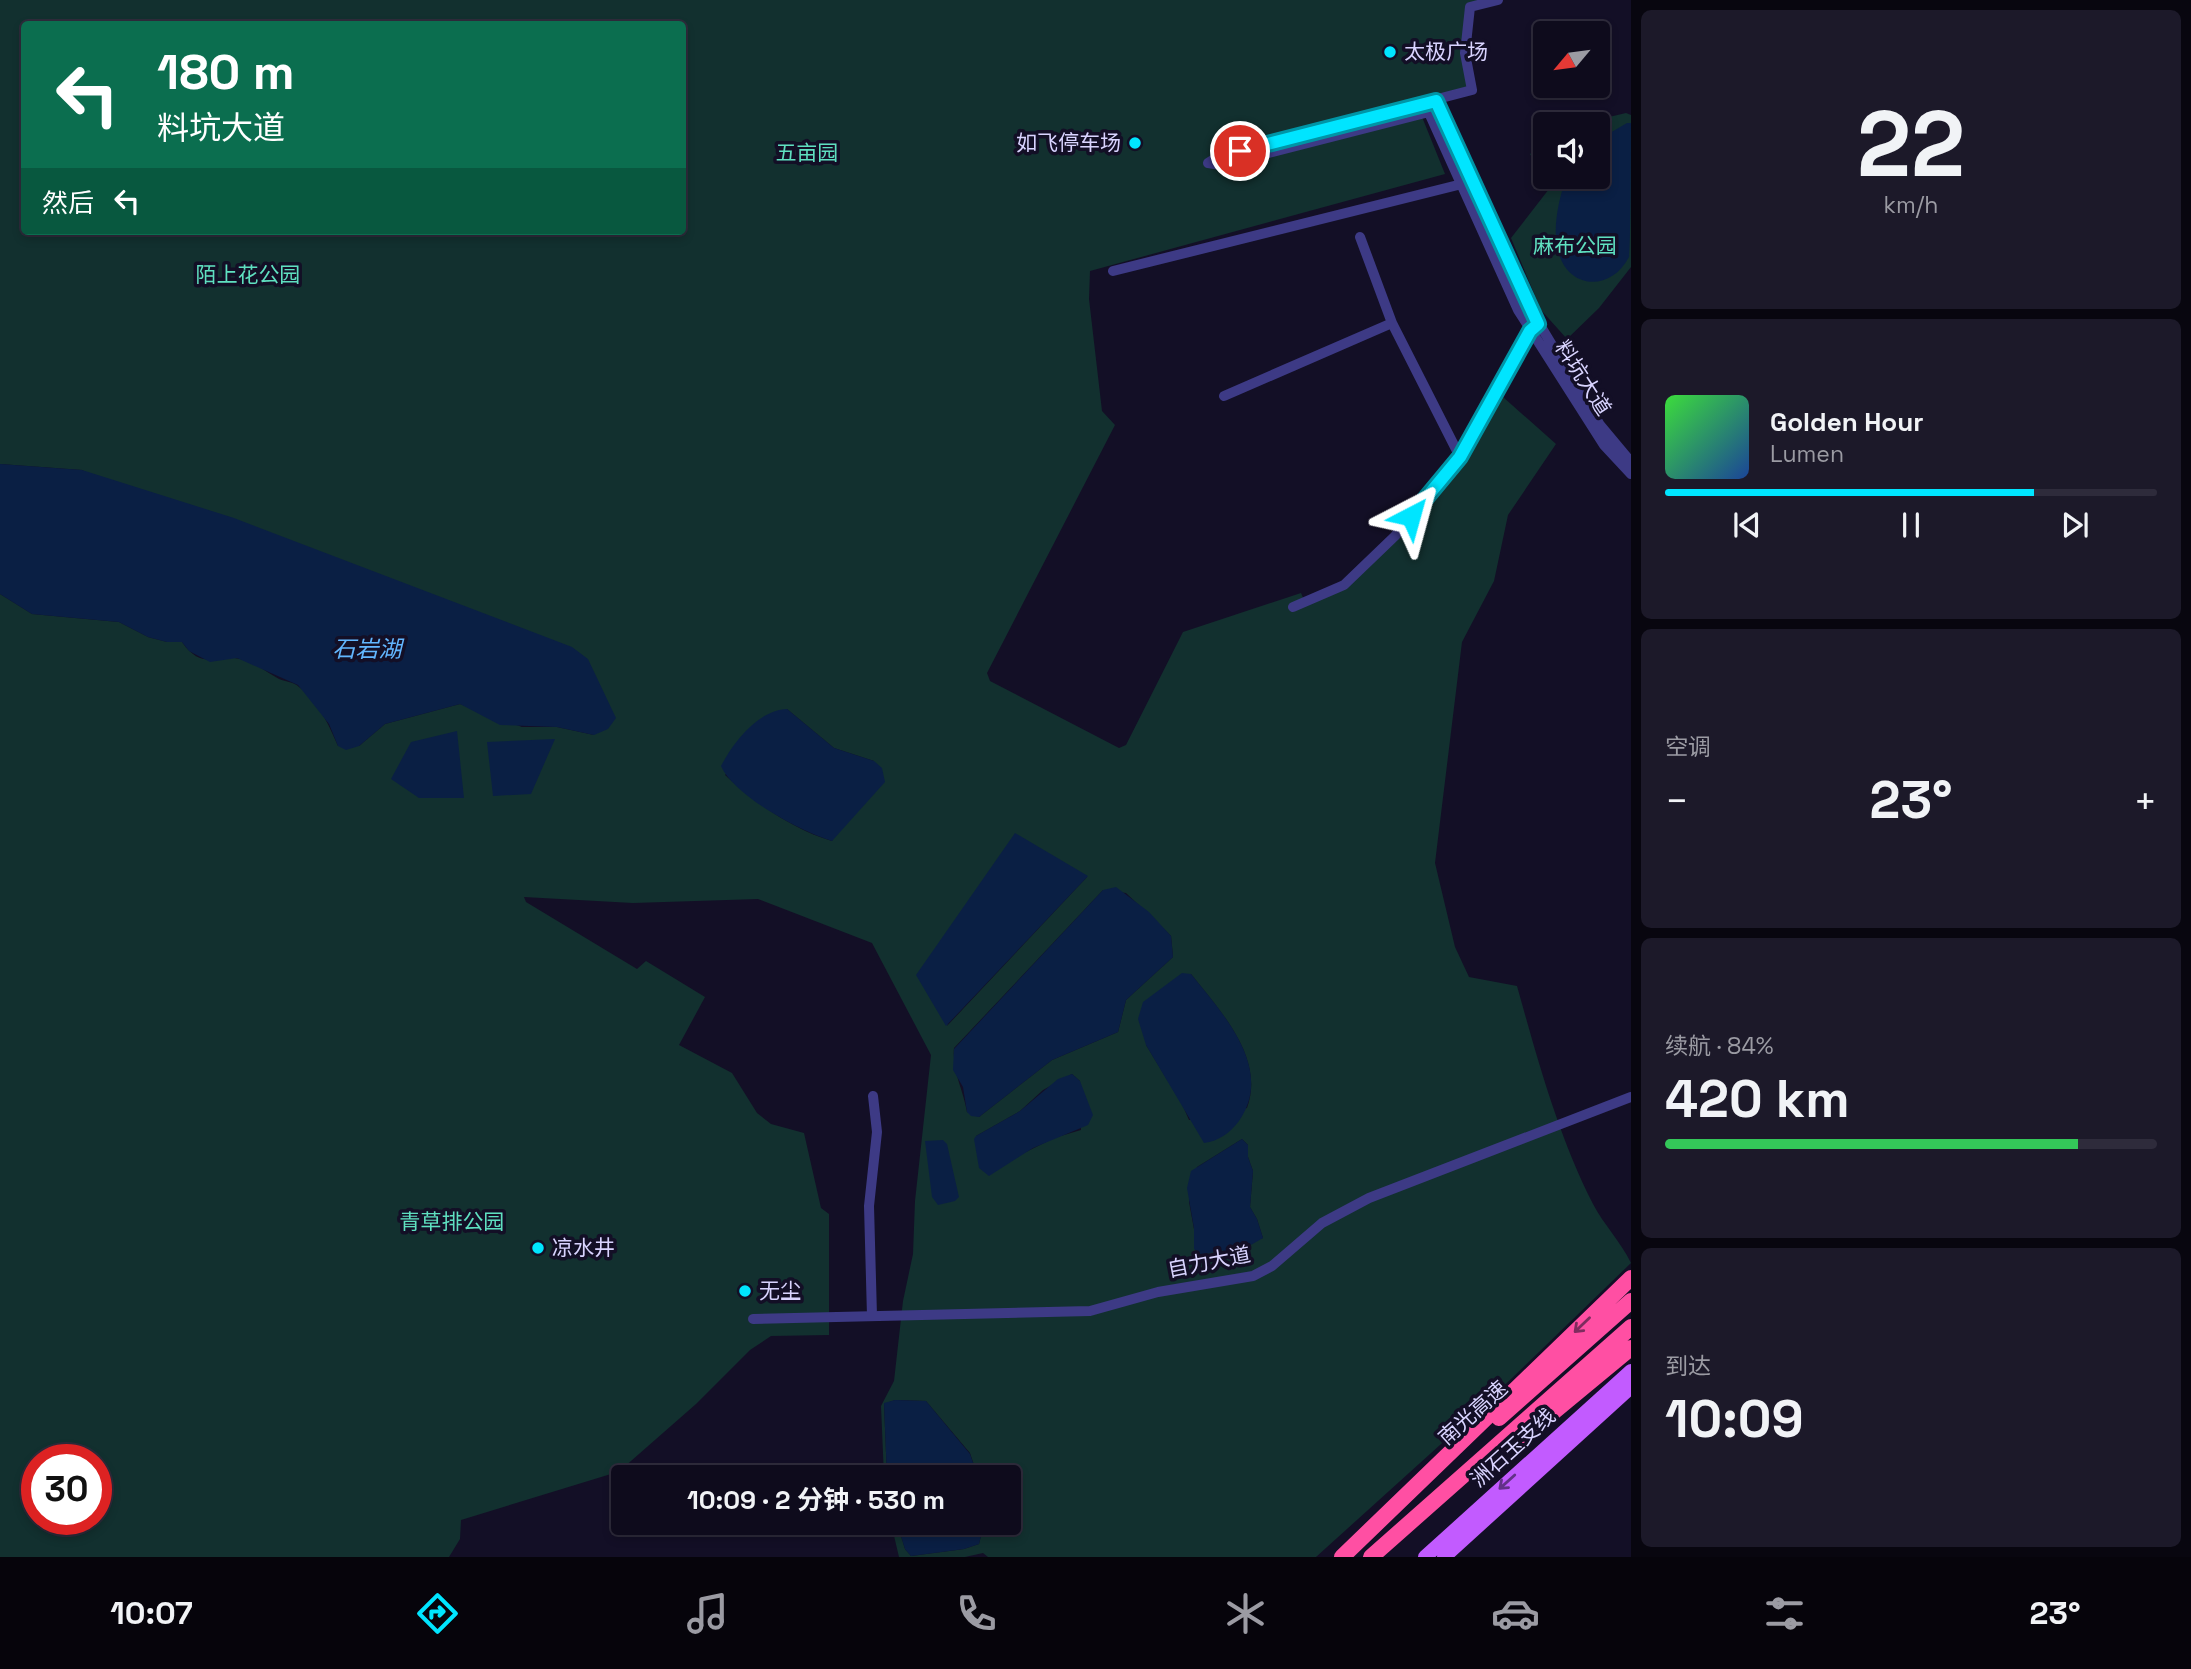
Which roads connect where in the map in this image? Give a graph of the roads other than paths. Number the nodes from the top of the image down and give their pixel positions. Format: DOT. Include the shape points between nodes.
graph roads {
  1 [pos="1498,0"];
  2 [pos="1432,107"];
  3 [pos="1467,183"];
  4 [pos="1360,237"];
  5 [pos="1113,271"];
  6 [pos="1392,323"];
  7 [pos="1534,328"];
  8 [pos="1224,396"];
  9 [pos="1460,457"];
  10 [pos="1631,462"];
  11 [pos="1631,474"];
  12 [pos="1293,607"];
  13 [pos="873,1096"];
  14 [pos="1631,1097"];
  15 [pos="1631,1278"];
  16 [pos="1631,1301"];
  17 [pos="872,1316"];
  18 [pos="753,1319"];
  19 [pos="1631,1327"];
  20 [pos="1631,1348"];
  21 [pos="1631,1371"];
  22 [pos="1631,1387"];
  23 [pos="1343,1557"];
  24 [pos="1373,1557"];
  25 [pos="1424,1557"];
  26 [pos="1444,1557"];
  1 -- 2 [label="street" via="1470,7 1465,53 1472,90"];
  2 -- 2 [label="street" via="1219,156 1208,163 1221,165"];
  2 -- 3 [label="street, 料坑大道"];
  3 -- 5 [label="street"];
  3 -- 7 [label="street, 料坑大道"];
  4 -- 6 [label="street"];
  6 -- 8 [label="street"];
  6 -- 9 [label="street"];
  7 -- 9 [label="street"];
  7 -- 10 [label="street, 料坑大道"];
  7 -- 11 [label="street, 料坑大道" via="1604,445"];
  9 -- 12 [label="street" via="1365,567 1344,585"];
  13 -- 17 [label="street" via="877,1132 869,1206"];
  14 -- 17 [label="street, 自力大道" via="1370,1198 1322,1223 1254,1276 1158,1292 1090,1311"];
  15 -- 23 [label="highway, one-way"];
  16 -- 23 [label="highway, 南光高速"];
  17 -- 18 [label="street, 自力大道"];
  19 -- 24 [label="highway, 南光高速"];
  20 -- 24 [label="highway"];
  21 -- 25 [label="main road, 洲石玉支线, one-way"];
  22 -- 26 [label="main road, 洲石玉支线"];
}
